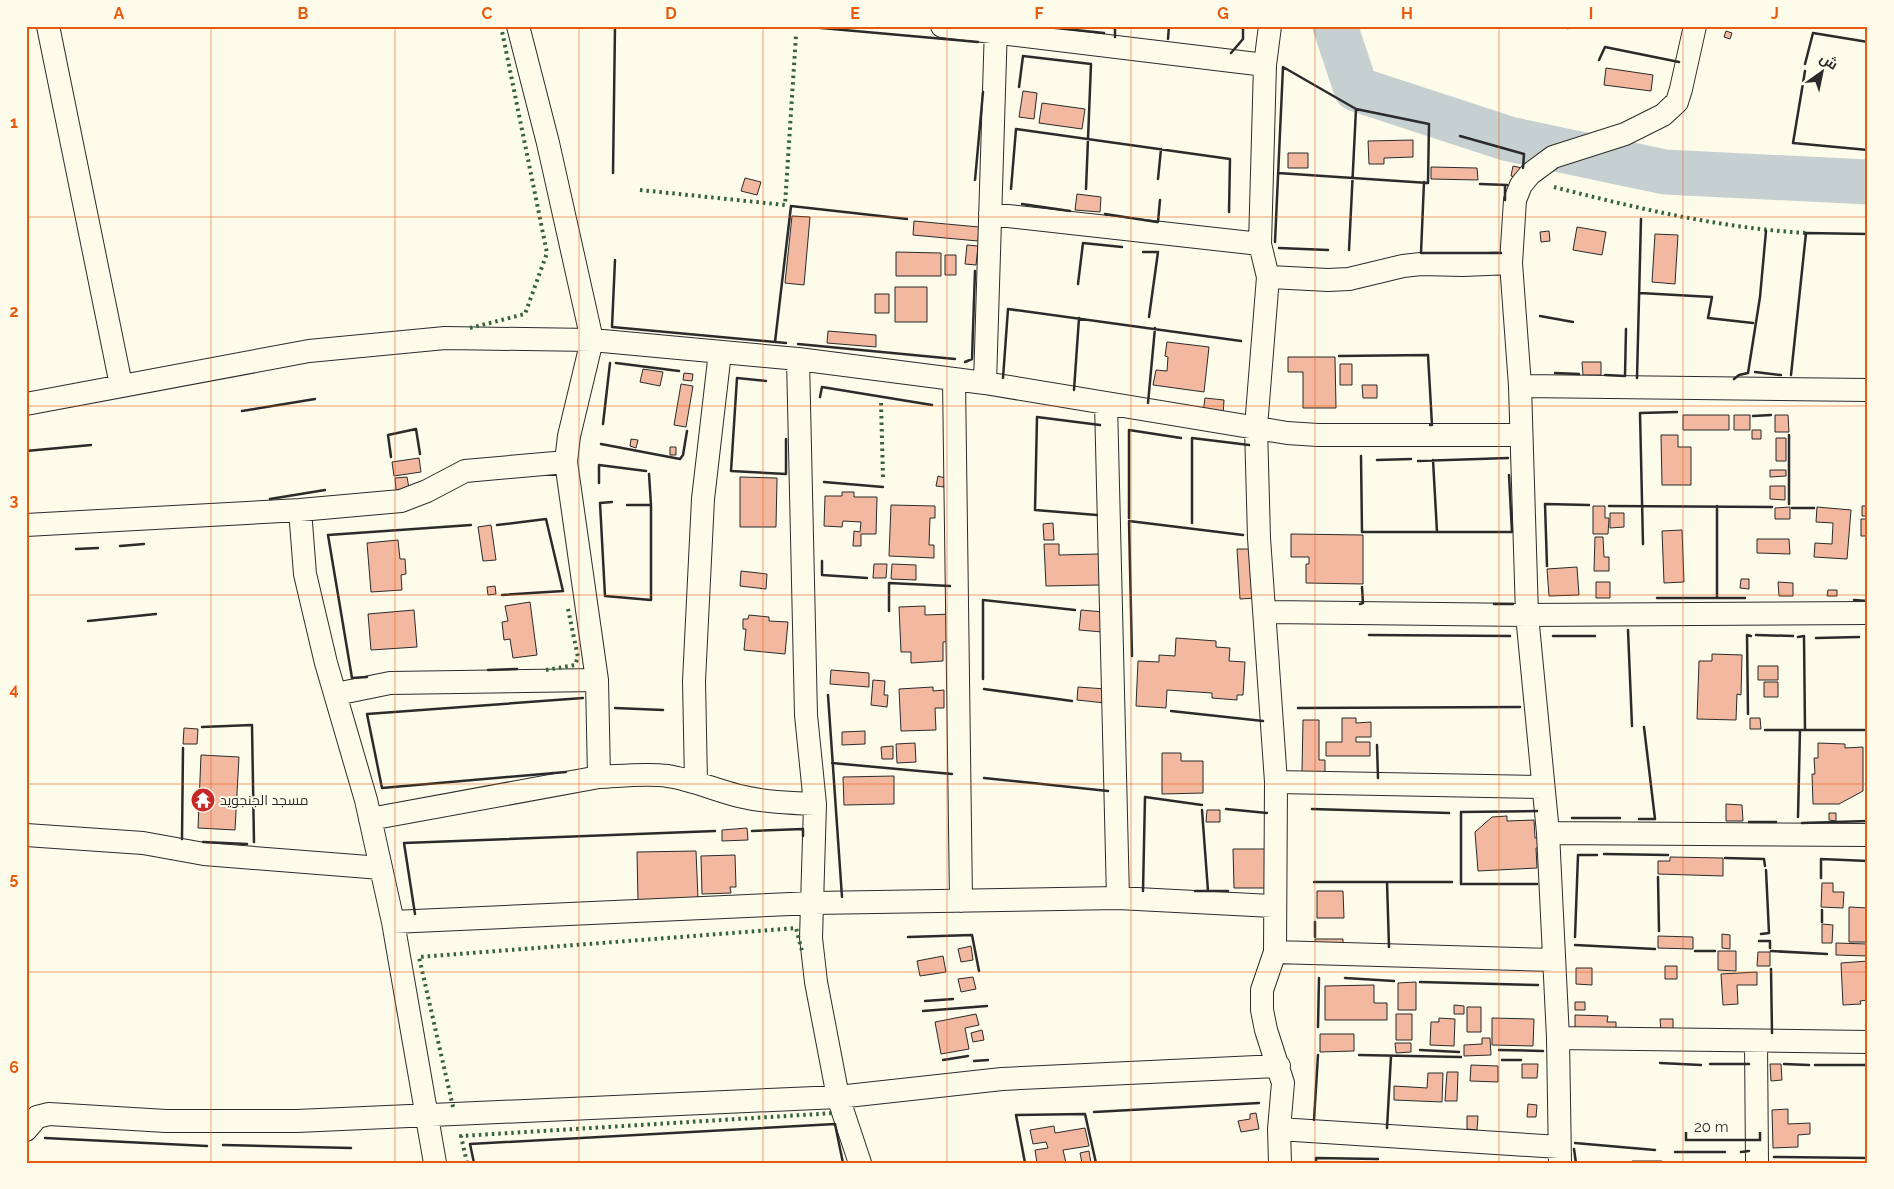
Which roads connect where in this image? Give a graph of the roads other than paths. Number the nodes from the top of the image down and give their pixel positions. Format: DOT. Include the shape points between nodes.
graph roads {
  1 [pos="48,26"];
  2 [pos="518,26"];
  3 [pos="942,26"];
  4 [pos="1270,26"];
  5 [pos="1694,26"];
  6 [pos="996,30"];
  7 [pos="1265,65"];
  8 [pos="990,214"];
  9 [pos="1260,244"];
  10 [pos="1510,263"];
  11 [pos="1268,277"];
  12 [pos="592,340"];
  13 [pos="720,352"];
  14 [pos="798,359"];
  15 [pos="954,380"];
  16 [pos="985,383"];
  17 [pos="121,385"];
  18 [pos="1520,386"];
  19 [pos="1868,390"];
  20 [pos="1106,403"];
  21 [pos="26,404"];
  22 [pos="1256,427"];
  23 [pos="1521,435"];
  24 [pos="566,462"];
  25 [pos="300,510"];
  26 [pos="26,525"];
  27 [pos="1265,612"];
  28 [pos="1868,613"];
  29 [pos="1527,615"];
  30 [pos="597,680"];
  31 [pos="336,694"];
  32 [pos="600,777"];
  33 [pos="696,782"];
  34 [pos="1276,782"];
  35 [pos="1543,786"];
  36 [pos="815,804"];
  37 [pos="370,819"];
  38 [pos="1548,833"];
  39 [pos="26,835"];
  40 [pos="1868,835"];
  41 [pos="381,868"];
  42 [pos="1118,898"];
  43 [pos="961,901"];
  44 [pos="813,903"];
  45 [pos="1274,906"];
  46 [pos="393,922"];
  47 [pos="1275,952"];
  48 [pos="1554,960"];
  49 [pos="1558,1038"];
  50 [pos="1756,1042"];
  51 [pos="1868,1042"];
  52 [pos="1279,1066"];
  53 [pos="838,1097"];
  54 [pos="426,1114"];
  55 [pos="1279,1129"];
  56 [pos="26,1130"];
  57 [pos="1559,1155"];
  58 [pos="435,1163"];
  59 [pos="860,1163"];
  60 [pos="1280,1163"];
  61 [pos="1757,1163"];
  1 -- 17 [label="street"];
  2 -- 12 [label="street"];
  3 -- 6 [label="street"];
  4 -- 7 [label="street"];
  5 -- 10 [label="street" via="1677,102 1664,115 1625,134 1553,157 1521,185 1515,200"];
  6 -- 7 [label="street"];
  6 -- 8 [label="street"];
  7 -- 9 [label="street"];
  8 -- 9 [label="street"];
  8 -- 16 [label="street"];
  9 -- 11 [label="street"];
  10 -- 11 [label="street" via="1421,264 1349,279"];
  10 -- 18 [label="street"];
  11 -- 22 [label="street"];
  12 -- 13 [label="street"];
  12 -- 17 [label="street" via="445,338 309,350"];
  12 -- 24 [label="street"];
  13 -- 14 [label="street"];
  13 -- 33 [label="street" via="703,499 694,681"];
  14 -- 15 [label="street"];
  14 -- 36 [label="street" via="806,715"];
  15 -- 16 [label="street"];
  15 -- 43 [label="street"];
  16 -- 20 [label="street"];
  17 -- 21 [label="street"];
  18 -- 19 [label="street"];
  18 -- 23 [label="street"];
  20 -- 22 [label="street"];
  20 -- 42 [label="street"];
  22 -- 23 [label="street" via="1318,435"];
  22 -- 27 [label="street"];
  23 -- 29 [label="street"];
  24 -- 25 [label="street" via="465,472 401,500"];
  24 -- 30 [label="street"];
  25 -- 26 [label="street"];
  25 -- 31 [label="street" via="309,591"];
  27 -- 29 [label="street"];
  27 -- 34 [label="street"];
  28 -- 29 [label="street"];
  29 -- 35 [label="street"];
  30 -- 31 [label="street" via="390,683"];
  30 -- 32 [label="street"];
  31 -- 37 [label="street"];
  32 -- 33 [label="street" via="654,775"];
  32 -- 37 [label="street"];
  33 -- 36 [label="street" via="771,802"];
  34 -- 35 [label="street"];
  34 -- 45 [label="street"];
  35 -- 38 [label="street"];
  36 -- 44 [label="street"];
  37 -- 41 [label="street"];
  38 -- 40 [label="street"];
  38 -- 48 [label="street"];
  39 -- 41 [label="street" via="143,843 204,854"];
  41 -- 46 [label="street"];
  42 -- 43 [label="street"];
  42 -- 45 [label="street"];
  43 -- 44 [label="street"];
  44 -- 46 [label="street"];
  44 -- 53 [label="street" via="811,938 816,982"];
  45 -- 47 [label="street"];
  46 -- 54 [label="street"];
  47 -- 48 [label="street"];
  47 -- 52 [label="street" via="1262,990 1262,1010"];
  48 -- 49 [label="street"];
  49 -- 50 [label="street"];
  49 -- 57 [label="street"];
  50 -- 51 [label="street"];
  50 -- 61 [label="street"];
  52 -- 53 [label="street" via="1002,1080"];
  52 -- 55 [label="street" via="1283,1083"];
  53 -- 54 [label="street"];
  53 -- 59 [label="street"];
  54 -- 56 [label="street" via="297,1121 166,1121 49,1114 37,1117"];
  54 -- 58 [label="street"];
  55 -- 57 [label="street"];
  55 -- 60 [label="street"];
}
